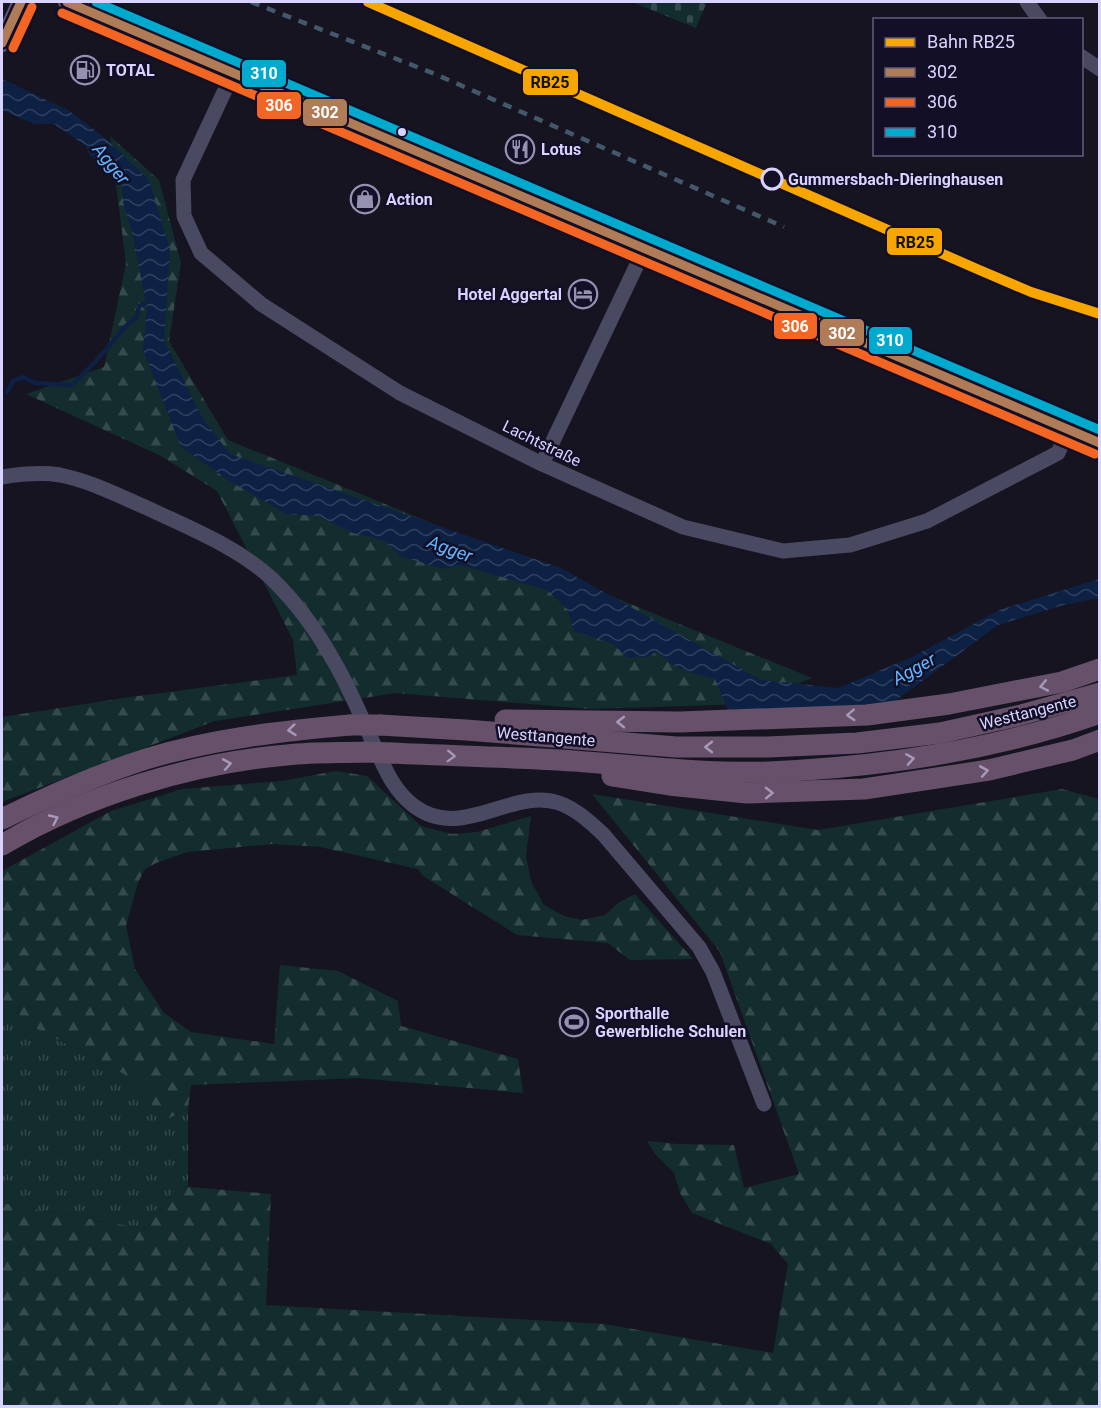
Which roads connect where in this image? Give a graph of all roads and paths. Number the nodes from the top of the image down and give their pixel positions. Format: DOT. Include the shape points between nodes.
graph roads {
  1 [pos="21,2"];
  2 [pos="67,2"];
  3 [pos="1027,2"];
  4 [pos="1039,18"];
  5 [pos="2,43"];
  6 [pos="1083,58"];
  7 [pos="1100,69"];
  8 [pos="232,73"];
  9 [pos="644,250"];
  10 [pos="1068,430"];
  11 [pos="1100,443"];
  12 [pos="543,464"];
  13 [pos="2,477"];
  14 [pos="1100,669"];
  15 [pos="1100,693"];
  16 [pos="1100,713"];
  17 [pos="466,730"];
  18 [pos="1100,740"];
  19 [pos="571,761"];
  20 [pos="2,819"];
  21 [pos="2,845"];
  22 [pos="764,1104"];
  1 -- 5 [label="main road"];
  2 -- 8 [label="main road"];
  3 -- 4 [label="street"];
  6 -- 7 [label="street"];
  8 -- 9 [label="main road"];
  8 -- 12 [label="street, Lachtstraße" via="183,180 184,216 201,253 261,304 400,393"];
  9 -- 10 [label="main road"];
  9 -- 12 [label="street"];
  10 -- 11 [label="main road"];
  10 -- 12 [label="street, Lachtstraße" via="1058,453 927,521 850,545 783,551 683,527"];
  13 -- 22 [label="street" via="31,473 81,480 233,550 269,576 314,626 393,785 416,807 434,816 458,820 543,800 559,803 588,820 699,947 713,972"];
  14 -- 17 [label="highway, one-way" via="1062,682 891,712 680,722 505,720"];
  15 -- 17 [label="highway, Westtangente, one-way" via="1017,717 940,733 857,743 676,747"];
  19 -- 16 [label="highway, Westtangente, one-way" via="768,772 870,766 966,751"];
  17 -- 20 [label="highway, Westtangente, one-way, bridge" via="350,724 208,744 100,775"];
  19 -- 18 [label="highway, one-way" via="600,774 747,793 864,789 989,770"];
  21 -- 19 [label="highway, Westtangente, one-way, bridge" via="121,791 224,764 287,755 365,752"];
}
